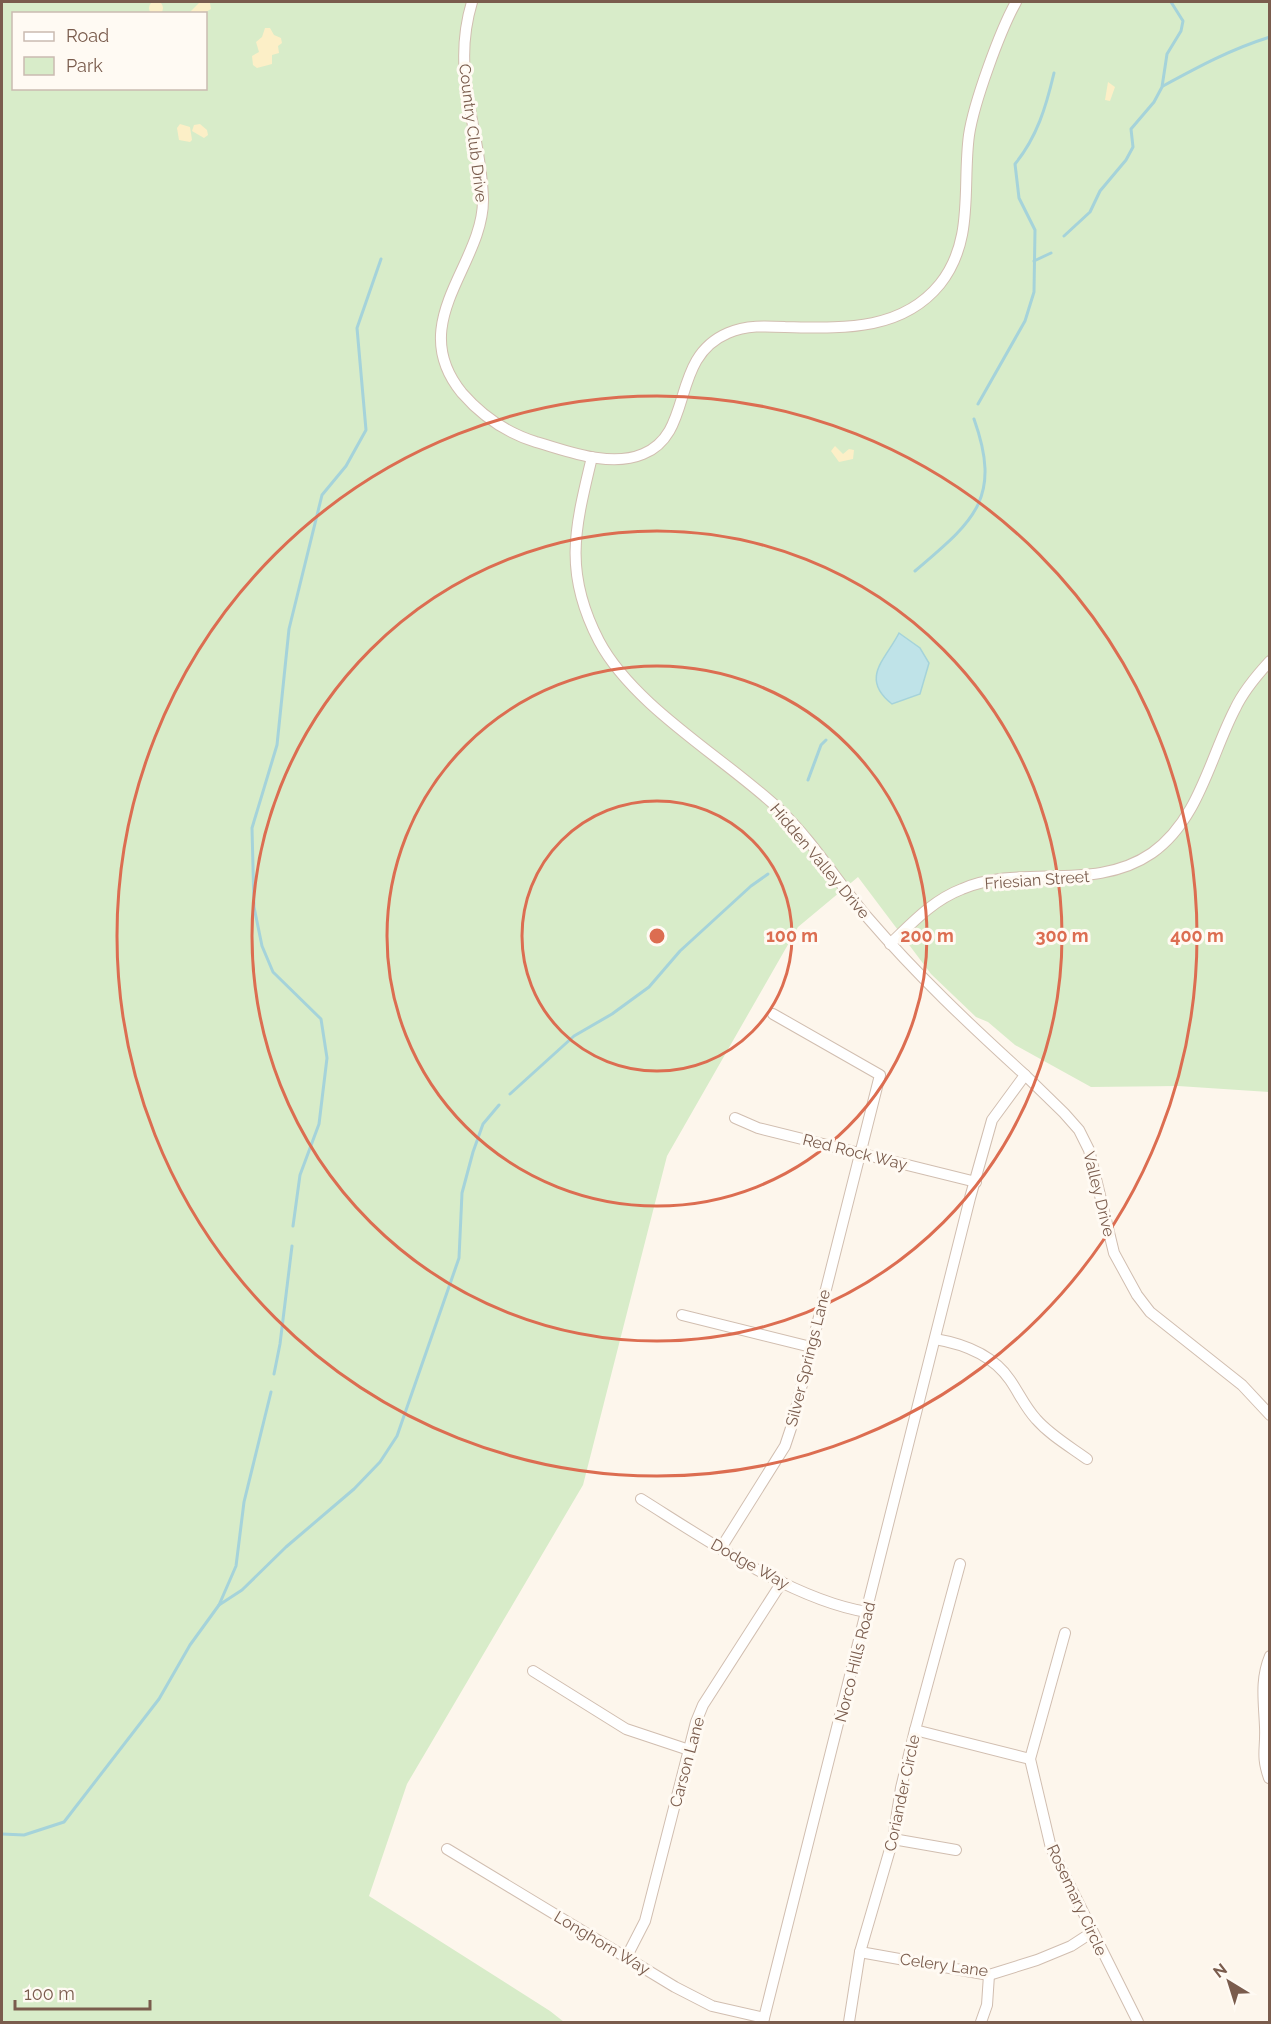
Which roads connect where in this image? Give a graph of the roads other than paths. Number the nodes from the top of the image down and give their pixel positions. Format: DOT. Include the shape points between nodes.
graph roads {
  1 [pos="472,2"];
  2 [pos="1014,6"];
  3 [pos="592,457"];
  4 [pos="1269,661"];
  5 [pos="890,944"];
  6 [pos="773,1014"];
  7 [pos="1025,1075"];
  8 [pos="735,1118"];
  9 [pos="860,1153"];
  10 [pos="976,1182"];
  11 [pos="682,1315"];
  12 [pos="935,1339"];
  13 [pos="811,1347"];
  14 [pos="1269,1415"];
  15 [pos="1087,1459"];
  16 [pos="641,1499"];
  17 [pos="721,1548"];
  18 [pos="960,1564"];
  19 [pos="782,1582"];
  20 [pos="867,1611"];
  21 [pos="1065,1633"];
  22 [pos="1269,1656"];
  23 [pos="533,1671"];
  24 [pos="915,1730"];
  25 [pos="689,1750"];
  26 [pos="1030,1759"];
  27 [pos="1269,1778"];
  28 [pos="893,1839"];
  29 [pos="447,1850"];
  30 [pos="956,1850"];
  31 [pos="1091,1933"];
  32 [pos="860,1952"];
  33 [pos="626,1958"];
  34 [pos="989,1975"];
  35 [pos="764,2020"];
  36 [pos="849,2022"];
  37 [pos="981,2022"];
  38 [pos="1138,2022"];
  1 -- 3 [label="street, Country Club Drive" via="462,68 482,182 482,213 441,325 446,365 461,391 492,422 522,437"];
  2 -- 3 [label="street, Country Club Drive" via="971,124 962,237 941,283 910,310 876,324 756,326 728,333 705,347 694,362 677,416 665,438 646,454 632,458"];
  3 -- 5 [label="street, Hidden Valley Drive" via="576,519 576,566 584,607 612,664 634,690 781,811"];
  4 -- 5 [label="street, Friesian Street" via="1235,707 1184,821 1170,839 1150,854 1097,875 989,881 963,888 939,900"];
  5 -- 7 [label="street, Hidden Valley Drive"];
  6 -- 9 [label="street, Silver Springs Lane" via="879,1076"];
  7 -- 10 [label="street" via="992,1120"];
  7 -- 14 [label="street, Valley Drive" via="1064,1113 1089,1150 1114,1253 1137,1294 1150,1312 1242,1385"];
  8 -- 9 [label="street, Red Rock Way" via="758,1128"];
  9 -- 10 [label="street, Red Rock Way"];
  9 -- 13 [label="street, Silver Springs Lane"];
  10 -- 12 [label="street, Norco Hills Road"];
  11 -- 13 [label="street"];
  12 -- 15 [label="street" via="974,1349 993,1361 1049,1433"];
  12 -- 20 [label="street, Norco Hills Road"];
  13 -- 17 [label="street, Silver Springs Lane" via="785,1446"];
  16 -- 17 [label="street, Dodge Way"];
  17 -- 19 [label="street, Dodge Way"];
  18 -- 24 [label="street, Coriander Circle"];
  19 -- 20 [label="street, Dodge Way" via="823,1601"];
  19 -- 25 [label="street, Carson Lane" via="703,1705"];
  20 -- 35 [label="street, Norco Hills Road"];
  21 -- 26 [label="street, Rosemary Circle"];
  22 -- 27 [label="street" via="1263,1671 1262,1696 1262,1760"];
  23 -- 25 [label="street" via="626,1729"];
  24 -- 26 [label="street"];
  24 -- 28 [label="street, Coriander Circle"];
  25 -- 33 [label="street, Carson Lane" via="645,1921"];
  26 -- 31 [label="street, Rosemary Circle" via="1051,1848"];
  28 -- 30 [label="street"];
  28 -- 32 [label="street, Coriander Circle"];
  29 -- 33 [label="street, Longhorn Way"];
  31 -- 34 [label="street, Celery Lane" via="1071,1946"];
  31 -- 38 [label="street, Rosemary Circle"];
  32 -- 34 [label="street, Celery Lane"];
  32 -- 36 [label="street, Coriander Circle"];
  33 -- 35 [label="street, Longhorn Way" via="712,2006"];
  34 -- 37 [label="street" via="987,2005"];
}
